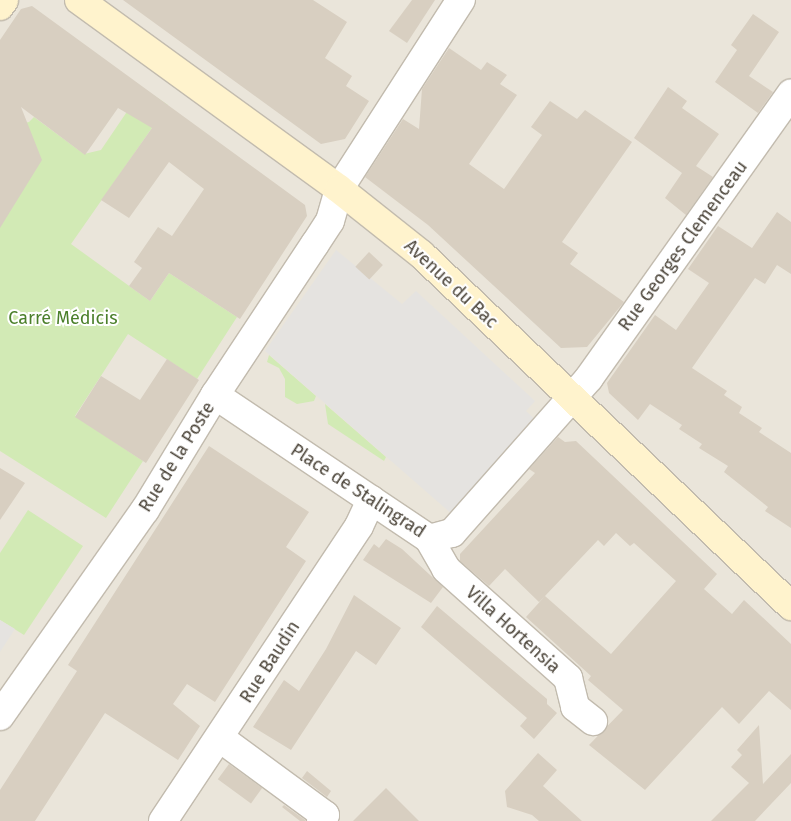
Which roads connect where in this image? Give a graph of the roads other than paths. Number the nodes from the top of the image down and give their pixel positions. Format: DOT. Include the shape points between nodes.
graph roads {
  1 [pos="4,0"];
  2 [pos="79,0"];
  3 [pos="461,0"];
  4 [pos="0,6"];
  5 [pos="791,94"];
  6 [pos="339,189"];
  7 [pos="215,396"];
  8 [pos="573,396"];
  9 [pos="371,500"];
  10 [pos="429,539"];
  11 [pos="791,606"];
  12 [pos="0,716"];
  13 [pos="593,721"];
  14 [pos="220,738"];
  15 [pos="163,821"];
  16 [pos="321,821"];
  1 -- 4 [label="main road"];
  2 -- 6 [label="main road, Avenue du Bac"];
  3 -- 6 [label="street, Rue de la Poste"];
  5 -- 8 [label="street, Rue Georges Clemenceau"];
  6 -- 7 [label="street, Rue de la Poste" via="330,221"];
  6 -- 8 [label="main road, Avenue du Bac" via="421,254"];
  7 -- 9 [label="street, Place de Stalingrad"];
  7 -- 12 [label="street, Rue de la Poste" via="145,510"];
  8 -- 10 [label="street, Place de Stalingrad" via="452,533"];
  8 -- 11 [label="main road, Avenue du Bac"];
  9 -- 10 [label="street, Place de Stalingrad"];
  9 -- 14 [label="street, Rue Baudin" via="359,526"];
  10 -- 13 [label="street, Villa Hortensia" via="446,569 568,678 575,707"];
  14 -- 15 [label="street, Rue Baudin"];
  14 -- 16 [label="street" via="325,815"];
}
